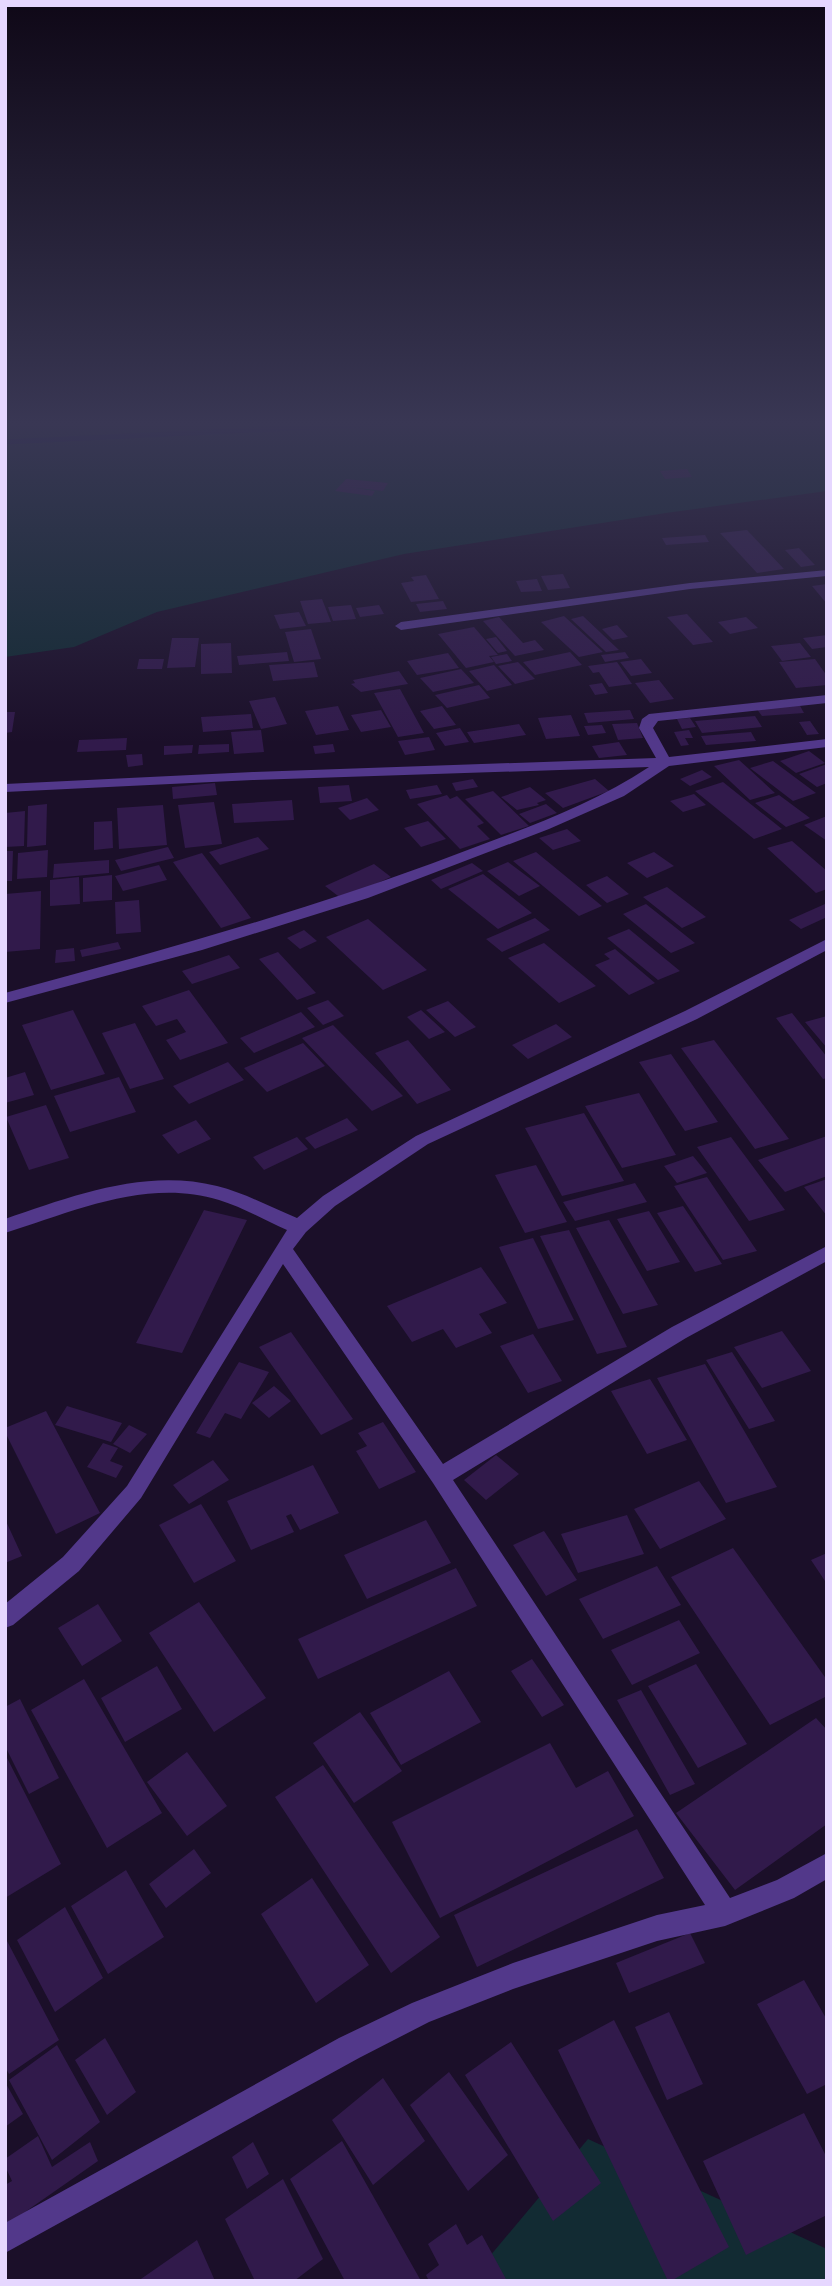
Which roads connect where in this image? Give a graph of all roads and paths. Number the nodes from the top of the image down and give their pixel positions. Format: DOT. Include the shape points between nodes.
graph roads {
  1 [pos="827,573"];
  2 [pos="401,626"];
  3 [pos="827,699"];
  4 [pos="827,743"];
  5 [pos="665,762"];
  6 [pos="5,788"];
  7 [pos="827,944"];
  8 [pos="5,998"];
  9 [pos="5,1226"];
  10 [pos="299,1227"];
  11 [pos="282,1249"];
  12 [pos="827,1253"];
  13 [pos="440,1477"];
  14 [pos="5,1618"];
  15 [pos="827,1865"];
  16 [pos="725,1913"];
  17 [pos="5,2239"];
  1 -- 2 [label="street" via="690,586"];
  3 -- 5 [label="street" via="654,717 646,728"];
  4 -- 5 [label="street"];
  5 -- 6 [label="street"];
  5 -- 8 [label="street" via="619,793 581,810 363,895 197,947"];
  7 -- 10 [label="street" via="691,1015 422,1140 329,1201"];
  9 -- 10 [label="street" via="160,1185 215,1192"];
  10 -- 11 [label="street"];
  11 -- 13 [label="street"];
  11 -- 14 [label="street" via="134,1492 71,1564"];
  12 -- 13 [label="street" via="681,1331"];
  13 -- 16 [label="street"];
  15 -- 16 [label="street" via="785,1889"];
  16 -- 17 [label="street" via="657,1928 421,2012"];
}
